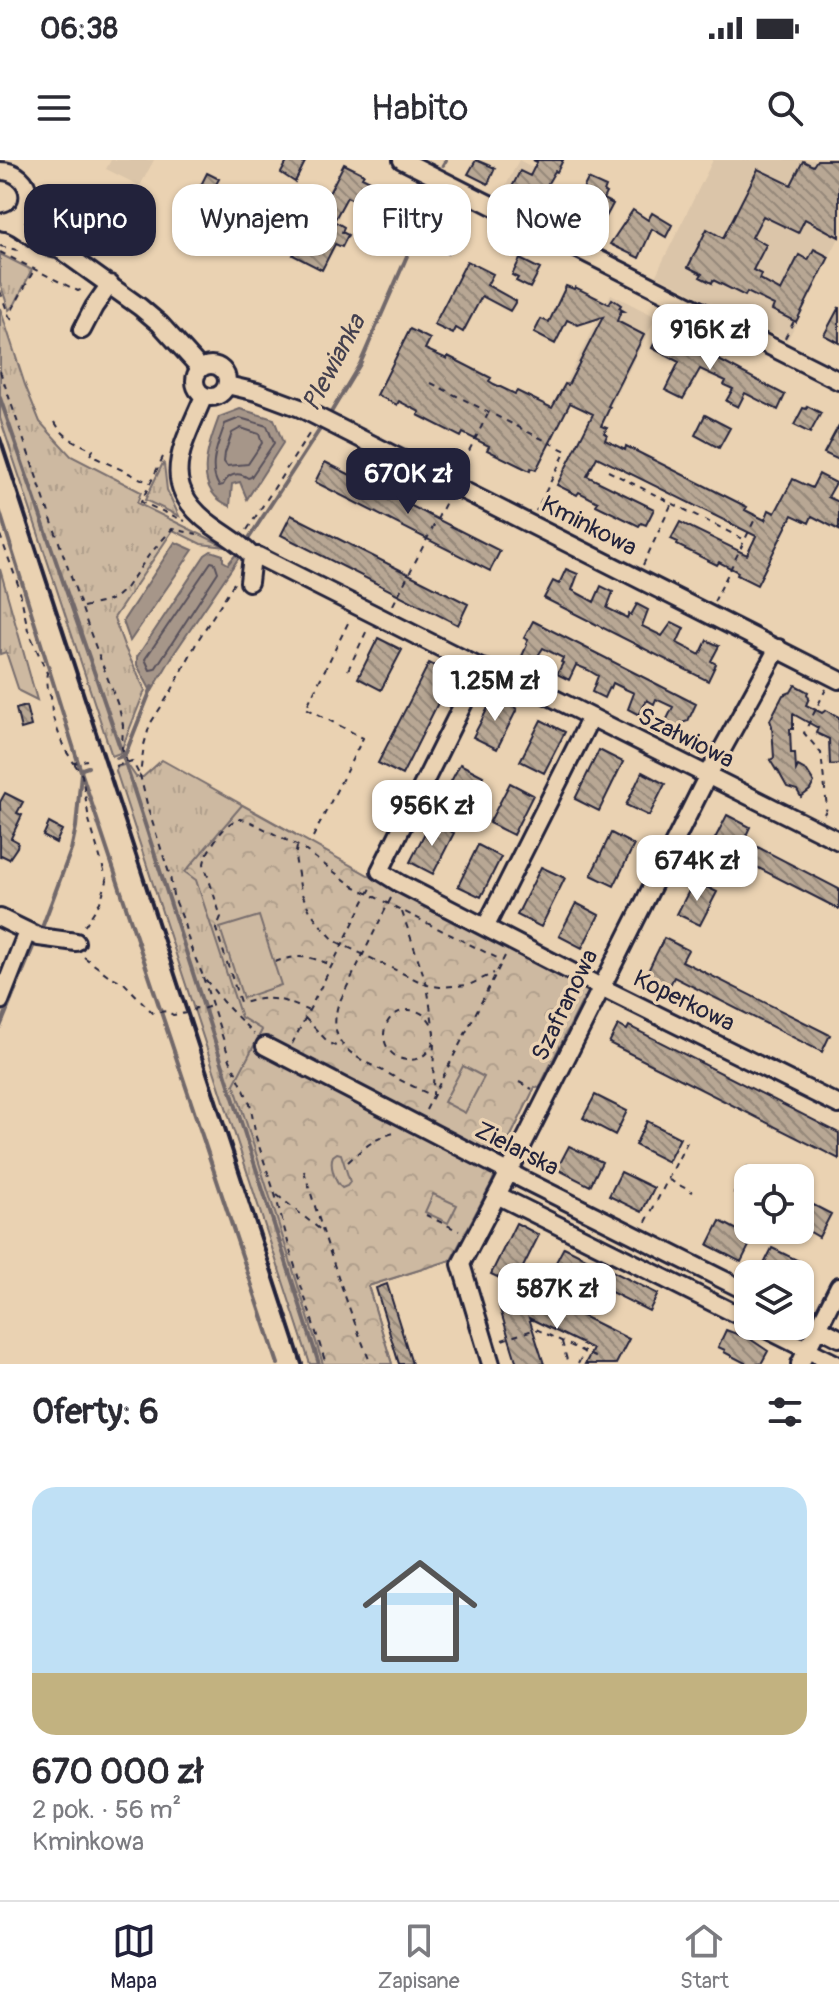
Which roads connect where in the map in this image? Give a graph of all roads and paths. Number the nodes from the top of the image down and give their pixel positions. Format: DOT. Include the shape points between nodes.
graph roads {
  1 [pos="13,160"];
  2 [pos="402,160"];
  3 [pos="0,171"];
  4 [pos="19,176"];
  5 [pos="25,184"];
  6 [pos="24,209"];
  7 [pos="4,222"];
  8 [pos="24,230"];
  9 [pos="0,252"];
  10 [pos="69,256"];
  11 [pos="82,256"];
  12 [pos="85,267"];
  13 [pos="34,269"];
  14 [pos="106,290"];
  15 [pos="0,291"];
  16 [pos="18,301"];
  17 [pos="22,306"];
  18 [pos="794,321"];
  19 [pos="82,330"];
  20 [pos="782,342"];
  21 [pos="192,369"];
  22 [pos="0,371"];
  23 [pos="839,381"];
  24 [pos="431,383"];
  25 [pos="227,385"];
  26 [pos="198,396"];
  27 [pos="489,412"];
  28 [pos="55,422"];
  29 [pos="313,427"];
  30 [pos="170,450"];
  31 [pos="608,471"];
  32 [pos="150,483"];
  33 [pos="451,490"];
  34 [pos="672,503"];
  35 [pos="182,514"];
  36 [pos="757,515"];
  37 [pos="530,523"];
  38 [pos="0,535"];
  39 [pos="206,537"];
  40 [pos="745,540"];
  41 [pos="240,543"];
  42 [pos="252,556"];
  43 [pos="637,577"];
  44 [pos="243,580"];
  45 [pos="356,606"];
  46 [pos="83,607"];
  47 [pos="392,607"];
  48 [pos="708,614"];
  49 [pos="375,615"];
  50 [pos="778,648"];
  51 [pos="481,668"];
  52 [pos="348,670"];
  53 [pos="836,678"];
  54 [pos="591,717"];
  55 [pos="87,760"];
  56 [pos="127,762"];
  57 [pos="74,763"];
  58 [pos="116,766"];
  59 [pos="140,775"];
  60 [pos="708,775"];
  61 [pos="817,830"];
  62 [pos="313,837"];
  63 [pos="839,841"];
  64 [pos="297,845"];
  65 [pos="380,871"];
  66 [pos="399,883"];
  67 [pos="368,894"];
  68 [pos="388,904"];
  69 [pos="402,911"];
  70 [pos="0,918"];
  71 [pos="486,926"];
  72 [pos="27,932"];
  73 [pos="513,941"];
  74 [pos="76,942"];
  75 [pos="343,944"];
  76 [pos="363,954"];
  77 [pos="503,961"];
  78 [pos="275,962"];
  79 [pos="332,965"];
  80 [pos="496,973"];
  81 [pos="203,976"];
  82 [pos="427,985"];
  83 [pos="601,987"];
  84 [pos="0,1001"];
  85 [pos="211,1006"];
  86 [pos="309,1011"];
  87 [pos="305,1018"];
  88 [pos="434,1032"];
  89 [pos="434,1037"];
  90 [pos="265,1046"];
  91 [pos="343,1046"];
  92 [pos="285,1058"];
  93 [pos="433,1096"];
  94 [pos="839,1105"];
  95 [pos="419,1125"];
  96 [pos="687,1142"];
  97 [pos="348,1162"];
  98 [pos="304,1171"];
  99 [pos="509,1172"];
  100 [pos="668,1180"];
  101 [pos="693,1192"];
  102 [pos="275,1194"];
  103 [pos="497,1195"];
  104 [pos="426,1215"];
  105 [pos="322,1232"];
  106 [pos="639,1237"];
  107 [pos="474,1238"];
  108 [pos="734,1285"];
  109 [pos="839,1286"];
  110 [pos="734,1313"];
  111 [pos="814,1325"];
  112 [pos="818,1327"];
  113 [pos="839,1338"];
  114 [pos="780,1340"];
  115 [pos="561,1341"];
  116 [pos="485,1345"];
  117 [pos="584,1352"];
  118 [pos="804,1357"];
  119 [pos="597,1358"];
  120 [pos="326,1364"];
  121 [pos="371,1364"];
  122 [pos="491,1364"];
  123 [pos="568,1364"];
  124 [pos="578,1364"];
  125 [pos="836,1364"];
  1 -- 4 [label="street"];
  2 -- 23 [label="street"];
  3 -- 4 [label="street"];
  4 -- 5 [label="street"];
  6 -- 7 [label="street" via="16,219"];
  7 -- 8 [label="street"];
  9 -- 13 [label="path"];
  10 -- 12 [label="street"];
  11 -- 12 [label="path"];
  12 -- 14 [label="street"];
  13 -- 14 [label="path" via="78,291"];
  13 -- 16 [label="path"];
  14 -- 19 [label="street"];
  14 -- 21 [label="street" via="160,324"];
  15 -- 16 [label="path" via="10,318"];
  16 -- 17 [label="path"];
  18 -- 20 [label="path"];
  21 -- 25 [label="street, Kminkowa" via="213,365 226,376"];
  21 -- 26 [label="path"];
  21 -- 26 [label="street" via="197,373"];
  22 -- 46 [label="path"];
  24 -- 27 [label="path"];
  25 -- 26 [label="street" via="215,397"];
  25 -- 33 [label="street, Kminkowa" via="300,408"];
  26 -- 41 [label="street" via="179,460 181,492 195,511"];
  27 -- 33 [label="path"];
  27 -- 37 [label="path" via="566,451"];
  28 -- 32 [label="path" via="67,437 93,450 90,455"];
  29 -- 41 [label="path"];
  30 -- 32 [label="path"];
  31 -- 34 [label="path"];
  32 -- 35 [label="path" via="141,502 190,522"];
  33 -- 37 [label="street, Kminkowa"];
  33 -- 47 [label="path"];
  34 -- 40 [label="path"];
  34 -- 43 [label="path"];
  36 -- 40 [label="path"];
  37 -- 43 [label="street, Kminkowa"];
  38 -- 57 [label="path" via="28,630 47,673 52,715"];
  39 -- 46 [label="path" via="172,529 115,598"];
  40 -- 48 [label="path"];
  41 -- 42 [label="street"];
  42 -- 44 [label="street"];
  42 -- 45 [label="street, Szałwiowa"];
  43 -- 48 [label="street, Kminkowa"];
  44 -- 59 [label="path" via="192,650 150,724"];
  45 -- 49 [label="street, Szałwiowa"];
  45 -- 62 [label="path" via="306,708 363,738"];
  46 -- 56 [label="path" via="119,708"];
  48 -- 50 [label="street, Kminkowa"];
  49 -- 51 [label="street, Szałwiowa"];
  49 -- 52 [label="path"];
  50 -- 53 [label="street, Kminkowa"];
  50 -- 60 [label="street, Szafranowa"];
  51 -- 54 [label="street, Szałwiowa" via="503,673"];
  51 -- 65 [label="street"];
  53 -- 61 [label="path" via="804,733 821,753 827,808"];
  54 -- 60 [label="street, Szałwiowa"];
  54 -- 71 [label="street"];
  55 -- 57 [label="path"];
  56 -- 58 [label="path"];
  56 -- 59 [label="path" via="132,761"];
  57 -- 74 [label="path" via="82,775 107,881"];
  59 -- 81 [label="path" via="173,895"];
  60 -- 61 [label="street, Szałwiowa"];
  60 -- 83 [label="street, Szafranowa"];
  61 -- 63 [label="street, Szałwiowa"];
  64 -- 67 [label="path"];
  64 -- 75 [label="path" via="301,892 310,911"];
  64 -- 86 [label="path" via="237,819 205,855 204,864 221,917 216,929 240,1002 269,997"];
  65 -- 66 [label="street, Koperkowa"];
  65 -- 67 [label="path"];
  66 -- 68 [label="path"];
  66 -- 71 [label="street, Koperkowa"];
  67 -- 68 [label="path"];
  67 -- 75 [label="path"];
  68 -- 69 [label="path"];
  68 -- 76 [label="path"];
  69 -- 77 [label="path"];
  69 -- 82 [label="path"];
  70 -- 72 [label="street"];
  71 -- 73 [label="street, Koperkowa"];
  72 -- 74 [label="street"];
  72 -- 84 [label="street"];
  73 -- 77 [label="path"];
  73 -- 83 [label="street, Koperkowa"];
  74 -- 85 [label="path" via="84,957 124,983 153,1013 173,1015"];
  75 -- 76 [label="path"];
  75 -- 79 [label="path"];
  76 -- 82 [label="path"];
  76 -- 91 [label="path" via="335,1014"];
  77 -- 80 [label="path"];
  78 -- 79 [label="path" via="303,956"];
  79 -- 86 [label="path"];
  80 -- 82 [label="path" via="469,985"];
  80 -- 93 [label="path"];
  81 -- 85 [label="path"];
  81 -- 90 [label="path"];
  82 -- 88 [label="path"];
  83 -- 94 [label="street, Koperkowa"];
  83 -- 99 [label="street, Szafranowa"];
  85 -- 102 [label="path" via="250,1103"];
  86 -- 87 [label="path"];
  87 -- 91 [label="path" via="329,1043"];
  87 -- 92 [label="path"];
  88 -- 89 [label="path"];
  88 -- 89 [label="path" via="426,1016 411,1009 394,1014 383,1036 390,1052 405,1060 422,1056"];
  89 -- 93 [label="path"];
  90 -- 92 [label="street, Zielarska"];
  91 -- 93 [label="path"];
  92 -- 95 [label="street, Zielarska"];
  93 -- 95 [label="path"];
  95 -- 97 [label="path" via="368,1143"];
  95 -- 99 [label="street, Zielarska"];
  96 -- 100 [label="path"];
  98 -- 105 [label="path"];
  99 -- 103 [label="street, Szafranowa"];
  99 -- 106 [label="street, Zielarska"];
  100 -- 101 [label="path"];
  100 -- 106 [label="path"];
  102 -- 105 [label="path"];
  102 -- 120 [label="path"];
  103 -- 107 [label="street, Szafranowa"];
  103 -- 110 [label="street"];
  104 -- 107 [label="path"];
  105 -- 121 [label="path"];
  106 -- 108 [label="street, Zielarska"];
  107 -- 116 [label="street, Szafranowa" via="461,1264"];
  109 -- 112 [label="street"];
  111 -- 112 [label="street"];
  112 -- 113 [label="street"];
  112 -- 118 [label="street"];
  114 -- 118 [label="street"];
  115 -- 116 [label="path" via="536,1329"];
  115 -- 117 [label="path"];
  115 -- 123 [label="path"];
  116 -- 122 [label="street, Szafranowa"];
  117 -- 119 [label="path"];
  117 -- 124 [label="path"];
  118 -- 125 [label="street"];
}
